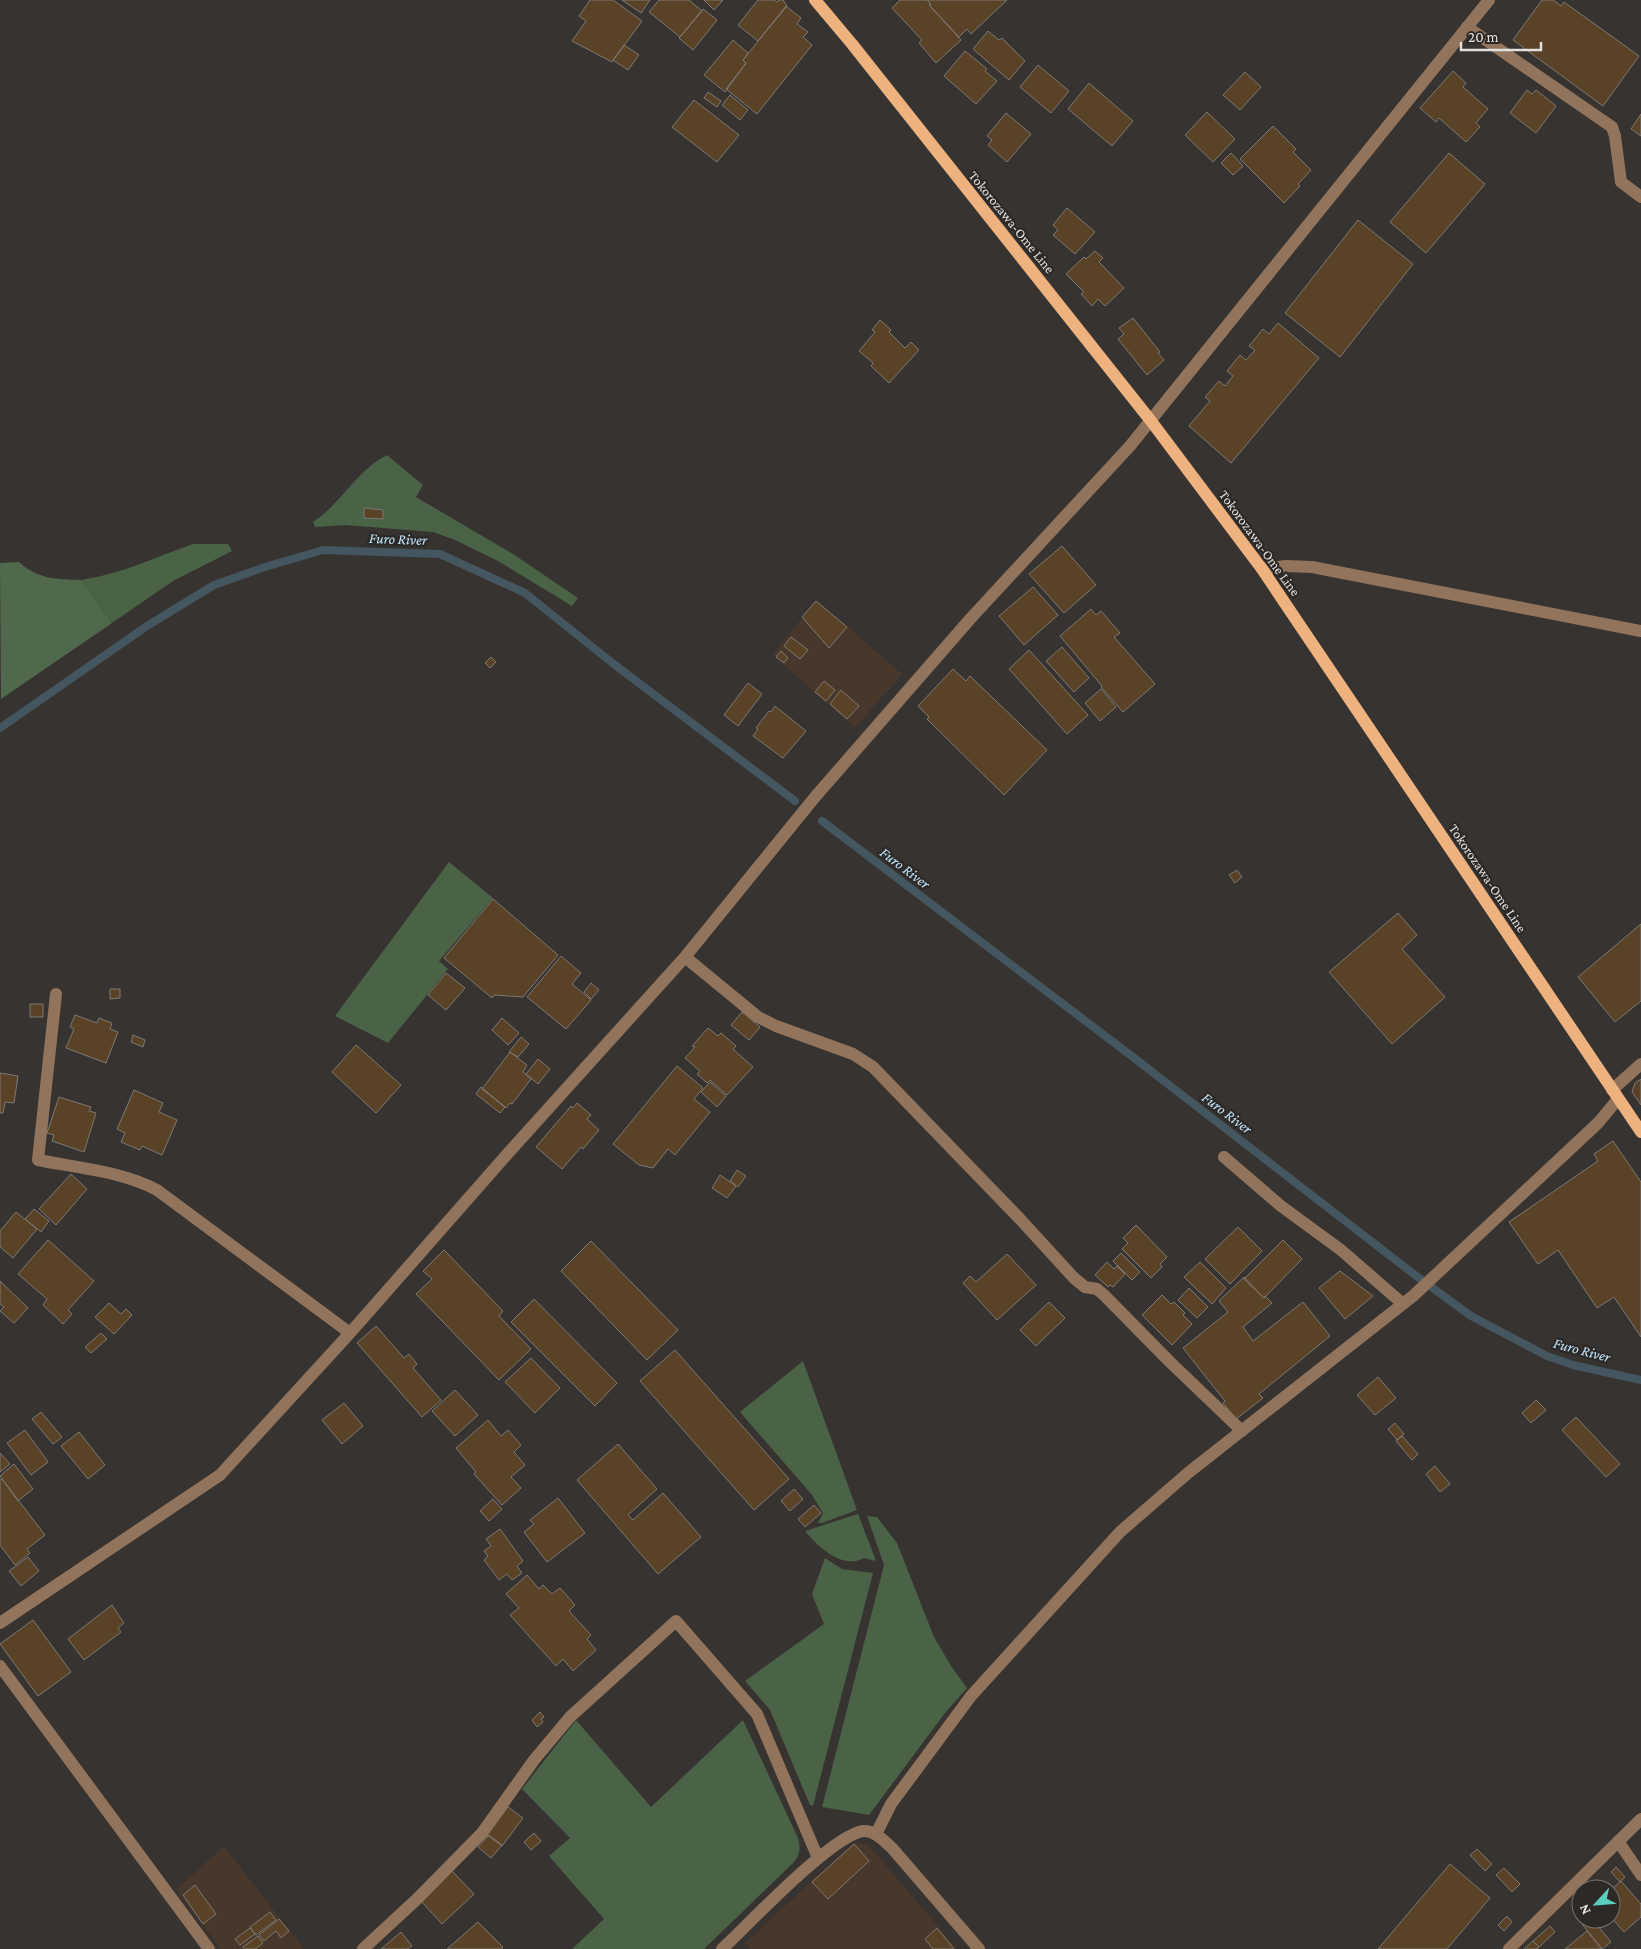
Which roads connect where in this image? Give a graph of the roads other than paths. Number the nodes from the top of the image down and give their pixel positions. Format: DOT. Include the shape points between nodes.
graph roads {
  1 [pos="816,0"];
  2 [pos="1489,0"];
  3 [pos="1466,27"];
  4 [pos="1641,197"];
  5 [pos="1151,421"];
  6 [pos="1262,569"];
  7 [pos="1641,631"];
  8 [pos="685,956"];
  9 [pos="56,994"];
  10 [pos="1641,1064"];
  11 [pos="1615,1094"];
  12 [pos="1641,1132"];
  13 [pos="1224,1157"];
  14 [pos="1403,1304"];
  15 [pos="350,1333"];
  16 [pos="1242,1431"];
  17 [pos="0,1623"];
  18 [pos="0,1666"];
  19 [pos="1641,1819"];
  20 [pos="876,1834"];
  21 [pos="1618,1842"];
  22 [pos="818,1858"];
  23 [pos="1641,1875"];
  24 [pos="209,1949"];
  25 [pos="363,1949"];
  26 [pos="722,1949"];
  27 [pos="979,1949"];
  28 [pos="1509,1949"];
  1 -- 5 [label="main road, Tokorozawa-Ome Line"];
  2 -- 3 [label="street"];
  3 -- 4 [label="street" via="1612,127 1621,182"];
  3 -- 5 [label="street"];
  5 -- 6 [label="main road, Tokorozawa-Ome Line"];
  5 -- 8 [label="street" via="971,618 815,797"];
  6 -- 7 [label="street" via="1312,567"];
  6 -- 11 [label="main road, Tokorozawa-Ome Line"];
  8 -- 15 [label="street"];
  8 -- 16 [label="street" via="758,1017 853,1054 873,1067 1074,1278 1105,1296"];
  9 -- 15 [label="street" via="38,1160 122,1176 157,1190"];
  10 -- 11 [label="street"];
  11 -- 12 [label="main road, Tokorozawa-Ome Line"];
  11 -- 14 [label="street" via="1598,1123"];
  13 -- 14 [label="street"];
  14 -- 16 [label="street"];
  15 -- 17 [label="street" via="220,1475"];
  16 -- 20 [label="street" via="1120,1532 1086,1569 971,1696 891,1804"];
  18 -- 24 [label="street"];
  19 -- 21 [label="street"];
  20 -- 22 [label="street" via="863,1831 840,1840"];
  20 -- 27 [label="street" via="892,1848"];
  21 -- 23 [label="street"];
  21 -- 28 [label="street"];
  22 -- 25 [label="street" via="757,1714 676,1621 570,1717 534,1760 482,1833"];
  22 -- 26 [label="street"];
}
